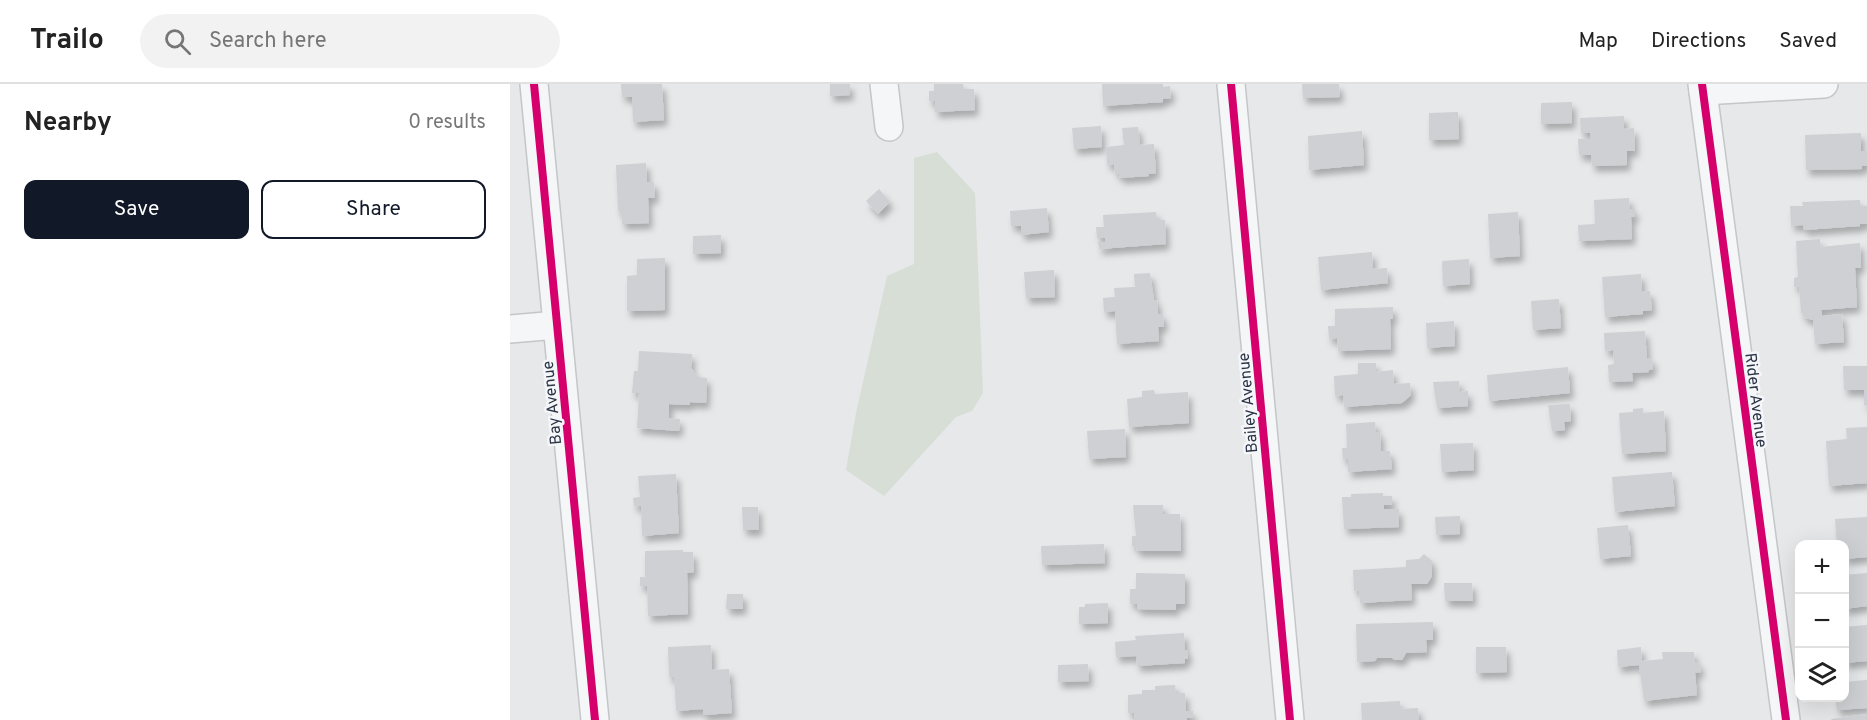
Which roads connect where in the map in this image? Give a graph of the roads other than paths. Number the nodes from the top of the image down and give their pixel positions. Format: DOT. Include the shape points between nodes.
graph roads {
  1 [pos="534,84"];
  2 [pos="885,84"];
  3 [pos="1231,84"];
  4 [pos="1824,84"];
  5 [pos="1702,88"];
  6 [pos="889,127"];
  7 [pos="557,325"];
  8 [pos="510,329"];
  9 [pos="595,720"];
  10 [pos="1290,720"];
  11 [pos="1786,720"];
  1 -- 7 [label="street, Bay Avenue"];
  2 -- 6 [label="street"];
  3 -- 10 [label="street, Bailey Avenue"];
  4 -- 5 [label="street"];
  5 -- 11 [label="street, Rider Avenue"];
  7 -- 8 [label="street"];
  7 -- 9 [label="street, Bay Avenue"];
}
